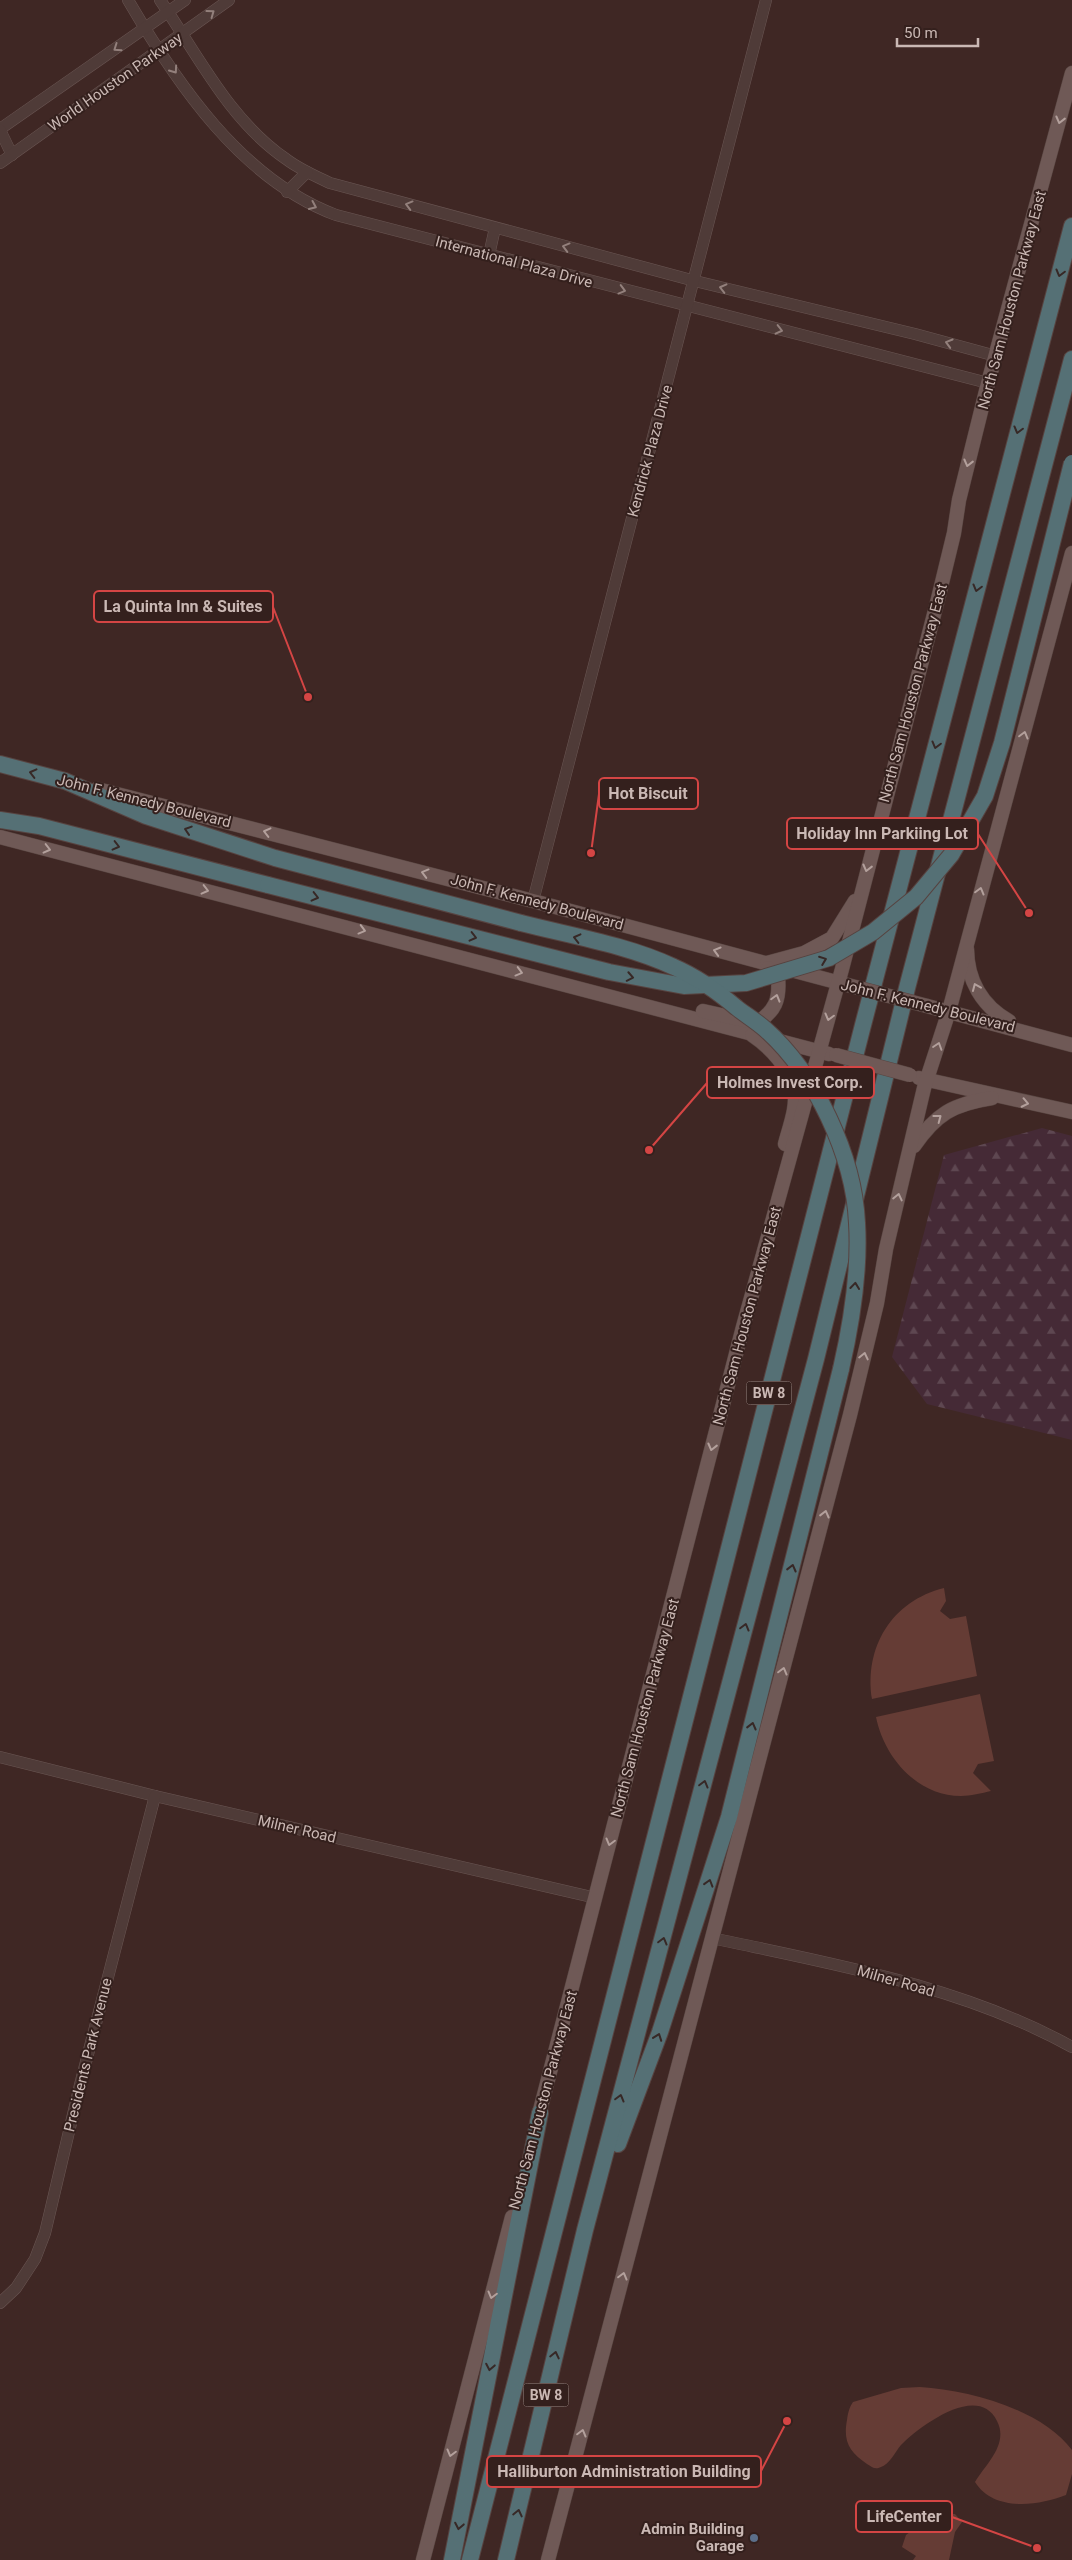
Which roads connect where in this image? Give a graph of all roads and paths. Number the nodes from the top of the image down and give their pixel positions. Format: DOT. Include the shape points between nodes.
graph roads {
  1 [pos="128,0"];
  2 [pos="160,0"];
  3 [pos="185,0"];
  4 [pos="228,0"];
  5 [pos="766,0"];
  6 [pos="168,12"];
  7 [pos="145,28"];
  8 [pos="182,34"];
  9 [pos="160,50"];
  10 [pos="1072,73"];
  11 [pos="0,130"];
  12 [pos="12,154"];
  13 [pos="0,163"];
  14 [pos="307,172"];
  15 [pos="287,192"];
  16 [pos="1072,226"];
  17 [pos="495,228"];
  18 [pos="489,255"];
  19 [pos="695,281"];
  20 [pos="688,307"];
  21 [pos="996,356"];
  22 [pos="1072,359"];
  23 [pos="988,383"];
  24 [pos="1072,463"];
  25 [pos="1072,553"];
  26 [pos="0,764"];
  27 [pos="65,781"];
  28 [pos="0,820"];
  29 [pos="0,837"];
  30 [pos="862,889"];
  31 [pos="533,901"];
  32 [pos="967,938"];
  33 [pos="764,964"];
  34 [pos="838,983"];
  35 [pos="638,1004"];
  36 [pos="948,1011"];
  37 [pos="1024,1030"];
  38 [pos="745,1031"];
  39 [pos="1072,1044"];
  40 [pos="820,1051"];
  41 [pos="927,1080"];
  42 [pos="997,1097"];
  43 [pos="1072,1112"];
  44 [pos="908,1155"];
  45 [pos="770,1231"];
  46 [pos="0,1757"];
  47 [pos="154,1796"];
  48 [pos="596,1898"];
  49 [pos="712,1938"];
  50 [pos="1072,2047"];
  51 [pos="540,2113"];
  52 [pos="585,2230"];
  53 [pos="0,2303"];
  54 [pos="423,2560"];
  55 [pos="452,2560"];
  56 [pos="470,2560"];
  57 [pos="506,2560"];
  58 [pos="548,2560"];
  1 -- 7 [label="street, International Plaza Drive"];
  2 -- 6 [label="street, International Plaza Drive"];
  3 -- 6 [label="street, World Houston Parkway"];
  8 -- 4 [label="street, World Houston Parkway, one-way"];
  5 -- 19 [label="street, Kendrick Plaza Drive"];
  6 -- 7 [label="street, World Houston Parkway"];
  6 -- 8 [label="street, International Plaza Drive"];
  7 -- 9 [label="street, International Plaza Drive"];
  7 -- 11 [label="street, World Houston Parkway, one-way"];
  8 -- 9 [label="street, World Houston Parkway"];
  8 -- 14 [label="street, International Plaza Drive" via="221,94 244,120 267,144"];
  9 -- 12 [label="street, World Houston Parkway"];
  9 -- 15 [label="street, International Plaza Drive, one-way" via="220,131 254,167"];
  10 -- 21 [label="main road, North Sam Houston Parkway East, one-way"];
  11 -- 12 [label="street"];
  12 -- 13 [label="street, World Houston Parkway"];
  14 -- 15 [label="street"];
  17 -- 14 [label="street, International Plaza Drive, one-way" via="347,188"];
  15 -- 18 [label="street, International Plaza Drive, one-way" via="310,206 336,215"];
  16 -- 56 [label="highway, BW 8, one-way" via="862,1025"];
  17 -- 18 [label="street"];
  19 -- 17 [label="street, International Plaza Drive, one-way"];
  18 -- 20 [label="street, International Plaza Drive, one-way"];
  19 -- 20 [label="street, Kendrick Plaza Drive"];
  21 -- 19 [label="street, International Plaza Drive, one-way"];
  20 -- 23 [label="street, International Plaza Drive, one-way"];
  20 -- 31 [label="street, Kendrick Plaza Drive"];
  21 -- 23 [label="main road, North Sam Houston Parkway East"];
  52 -- 22 [label="highway, BW 8, one-way" via="811,1378 907,988"];
  23 -- 30 [label="main road, North Sam Houston Parkway East, one-way" via="938,599"];
  28 -- 24 [label="highway, one-way, bridge" via="39,826 609,972 684,986 746,983 829,958 872,932 916,897 951,855 985,796 1002,743"];
  32 -- 25 [label="main road, one-way"];
  27 -- 26 [label="highway, John F. Kennedy Boulevard, one-way"];
  31 -- 27 [label="main road, John F. Kennedy Boulevard, one-way"];
  52 -- 27 [label="highway, one-way, bridge" via="660,2032 729,1817 841,1369 855,1287 858,1221 836,1135 806,1076 765,1029 673,966 622,949 275,858 146,816"];
  29 -- 35 [label="main road, one-way"];
  30 -- 33 [label="main road" via="832,938 804,953"];
  30 -- 34 [label="main road, North Sam Houston Parkway East"];
  33 -- 31 [label="main road, John F. Kennedy Boulevard, one-way"];
  32 -- 36 [label="main road"];
  37 -- 32 [label="main road, one-way" via="992,1012 981,997 967,959"];
  33 -- 34 [label="main road, John F. Kennedy Boulevard"];
  35 -- 33 [label="main road, one-way" via="674,1005 756,1022 770,1014 779,987 778,978"];
  34 -- 36 [label="main road, John F. Kennedy Boulevard, bridge"];
  34 -- 40 [label="main road, North Sam Houston Parkway East, one-way"];
  35 -- 38 [label="main road"];
  36 -- 37 [label="main road, John F. Kennedy Boulevard"];
  41 -- 36 [label="main road, one-way"];
  37 -- 39 [label="main road, John F. Kennedy Boulevard"];
  38 -- 40 [label="main road"];
  38 -- 45 [label="main road" via="777,1057 795,1091"];
  40 -- 41 [label="main road, bridge"];
  40 -- 45 [label="main road, North Sam Houston Parkway East"];
  41 -- 42 [label="main road"];
  41 -- 44 [label="main road"];
  42 -- 43 [label="main road, one-way"];
  44 -- 42 [label="main road, one-way" via="928,1126 950,1109 966,1102"];
  49 -- 44 [label="main road, one-way" via="850,1415"];
  45 -- 48 [label="main road, North Sam Houston Parkway East, one-way"];
  46 -- 47 [label="street, Milner Road"];
  47 -- 48 [label="street, Milner Road"];
  47 -- 53 [label="street, Presidents Park Avenue" via="45,2232 35,2259 16,2288"];
  48 -- 51 [label="main road, North Sam Houston Parkway East"];
  49 -- 50 [label="street, Milner Road" via="848,1967 952,1997 1018,2021"];
  58 -- 49 [label="main road, one-way"];
  51 -- 54 [label="main road, North Sam Houston Parkway East, one-way"];
  51 -- 55 [label="highway, one-way"];
  57 -- 52 [label="highway, BW 8, one-way"];
}
